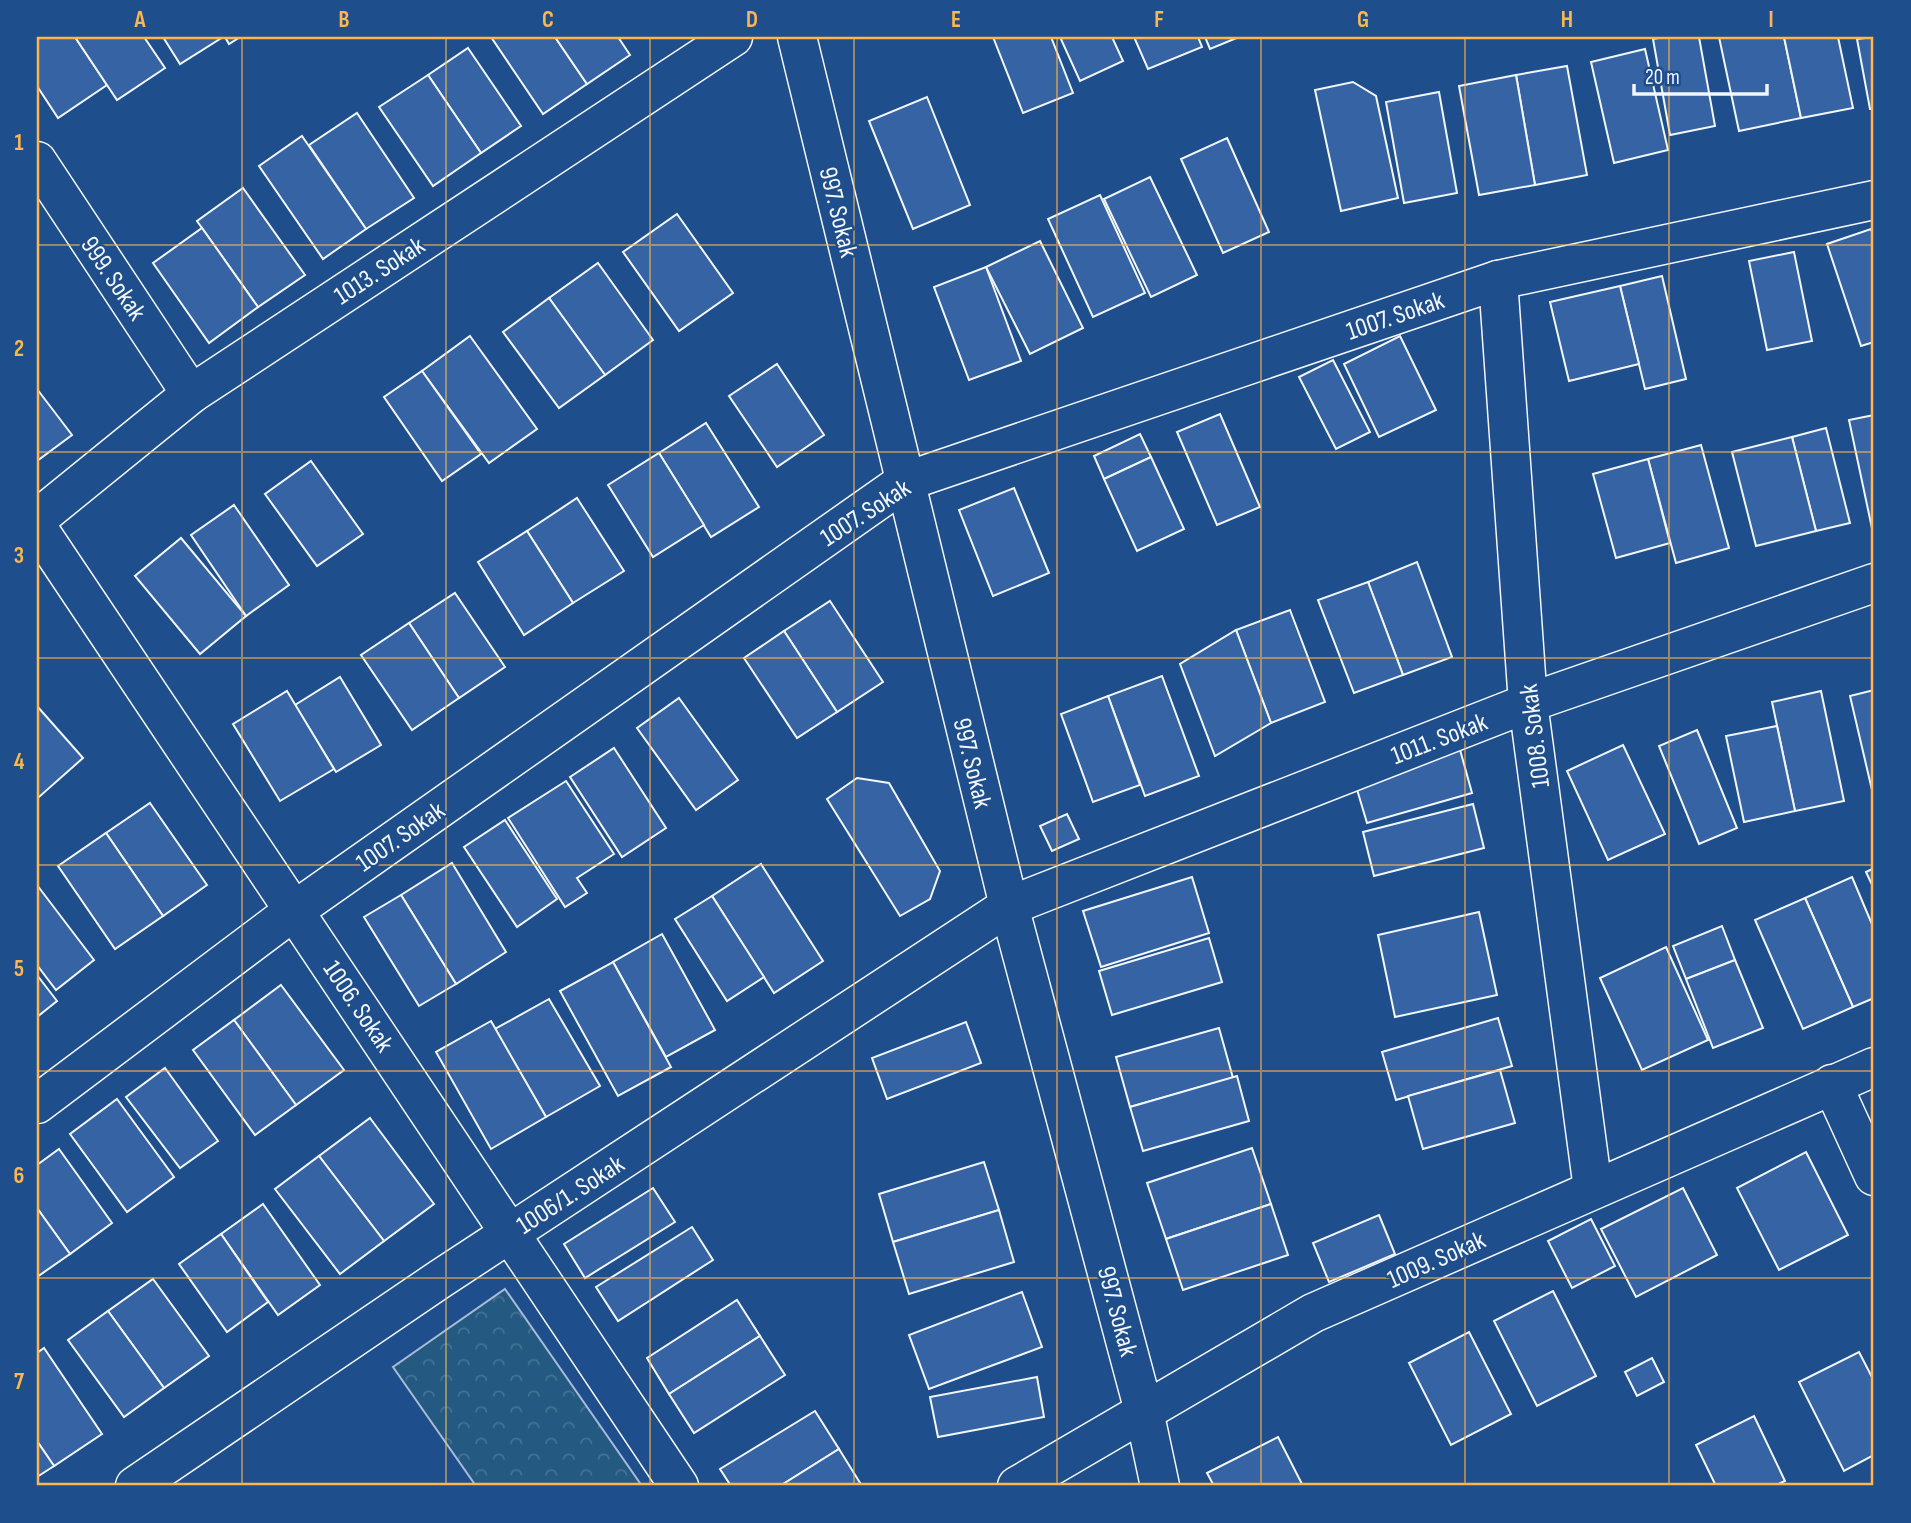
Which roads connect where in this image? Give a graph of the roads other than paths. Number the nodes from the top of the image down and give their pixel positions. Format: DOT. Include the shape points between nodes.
graph roads {
  1 [pos="733,37"];
  2 [pos="797,37"];
  3 [pos="37,162"];
  4 [pos="1874,200"];
  5 [pos="1498,280"];
  6 [pos="191,394"];
  7 [pos="904,482"];
  8 [pos="37,519"];
  9 [pos="37,527"];
  10 [pos="1874,583"];
  11 [pos="1528,703"];
  12 [pos="1009,906"];
  13 [pos="295,910"];
  14 [pos="1874,1067"];
  15 [pos="1832,1084"];
  16 [pos="37,1104"];
  17 [pos="1874,1176"];
  18 [pos="1594,1189"];
  19 [pos="510,1233"];
  20 [pos="1144,1411"];
  21 [pos="135,1486"];
  22 [pos="679,1486"];
  23 [pos="1017,1486"];
  24 [pos="1160,1486"];
  1 -- 6 [label="street, 1013. Sokak"];
  2 -- 7 [label="street, 997. Sokak"];
  3 -- 6 [label="street, 999. Sokak"];
  4 -- 5 [label="street, 1007. Sokak"];
  5 -- 7 [label="street, 1007. Sokak"];
  5 -- 11 [label="street, 1008. Sokak"];
  6 -- 8 [label="street, 1013. Sokak"];
  7 -- 12 [label="street, 997. Sokak"];
  7 -- 13 [label="street, 1007. Sokak"];
  9 -- 13 [label="street, 1006. Sokak"];
  10 -- 11 [label="street, 1011. Sokak"];
  11 -- 12 [label="street, 1011. Sokak"];
  11 -- 18 [label="street, 1008. Sokak"];
  12 -- 19 [label="street, 1006/1. Sokak"];
  12 -- 20 [label="street, 997. Sokak"];
  13 -- 16 [label="street, 1007. Sokak"];
  13 -- 19 [label="street, 1006. Sokak"];
  14 -- 15 [label="street, 1009. Sokak"];
  15 -- 17 [label="street"];
  15 -- 18 [label="street, 1009. Sokak"];
  18 -- 20 [label="street, 1009. Sokak" via="1313,1313"];
  19 -- 21 [label="street, 1006/1. Sokak"];
  19 -- 22 [label="street, 1006. Sokak"];
  20 -- 23 [label="street, 1009. Sokak"];
  20 -- 24 [label="street, 997. Sokak"];
}
